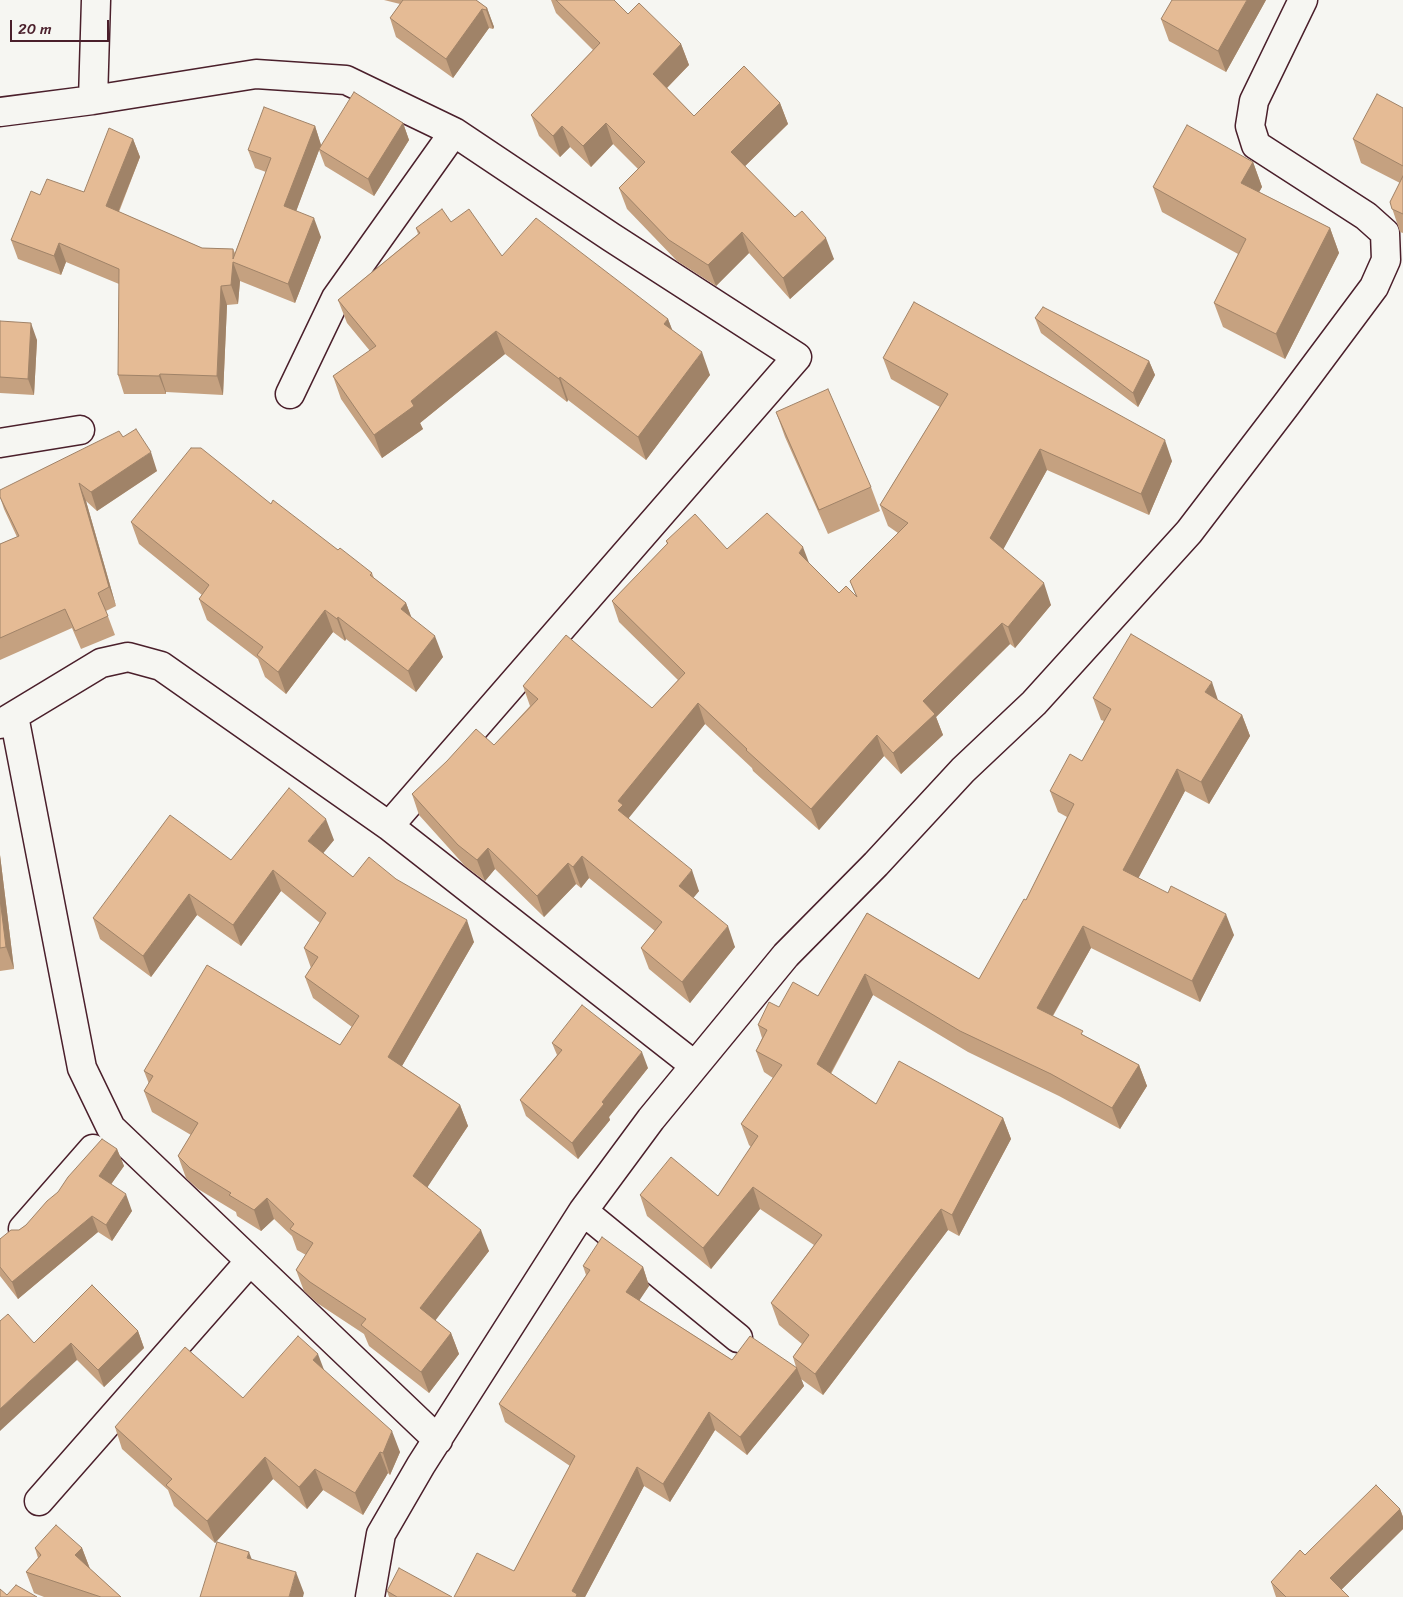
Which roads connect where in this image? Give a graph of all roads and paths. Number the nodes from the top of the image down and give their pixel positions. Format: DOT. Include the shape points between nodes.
graph roads {
  1 [pos="96,0"];
  2 [pos="1303,0"];
  3 [pos="93,100"];
  4 [pos="0,112"];
  5 [pos="454,132"];
  6 [pos="290,394"];
  7 [pos="80,430"];
  8 [pos="0,443"];
  9 [pos="7,720"];
  10 [pos="390,826"];
  11 [pos="694,1065"];
  12 [pos="111,1128"];
  13 [pos="583,1211"];
  14 [pos="20,1232"];
  15 [pos="250,1261"];
  16 [pos="738,1338"];
  17 [pos="438,1440"];
  18 [pos="39,1501"];
  19 [pos="370,1597"];
  1 -- 3 [label="street"];
  2 -- 11 [label="street" via="1254,101 1250,126 1256,145 1366,216 1385,233 1386,260 1374,287 1188,532 1034,703 963,770 786,954"];
  3 -- 4 [label="street"];
  3 -- 5 [label="street" via="256,74 346,80"];
  5 -- 6 [label="street" via="336,298"];
  5 -- 10 [label="street" via="797,357"];
  7 -- 8 [label="street"];
  9 -- 10 [label="street" via="102,663 128,657 161,666"];
  9 -- 12 [label="street" via="82,1068"];
  10 -- 11 [label="street"];
  11 -- 13 [label="street"];
  12 -- 14 [label="street"];
  12 -- 15 [label="street"];
  13 -- 16 [label="street"];
  13 -- 17 [label="street"];
  15 -- 17 [label="street"];
  15 -- 18 [label="street"];
  17 -- 19 [label="street" via="381,1534"];
}
